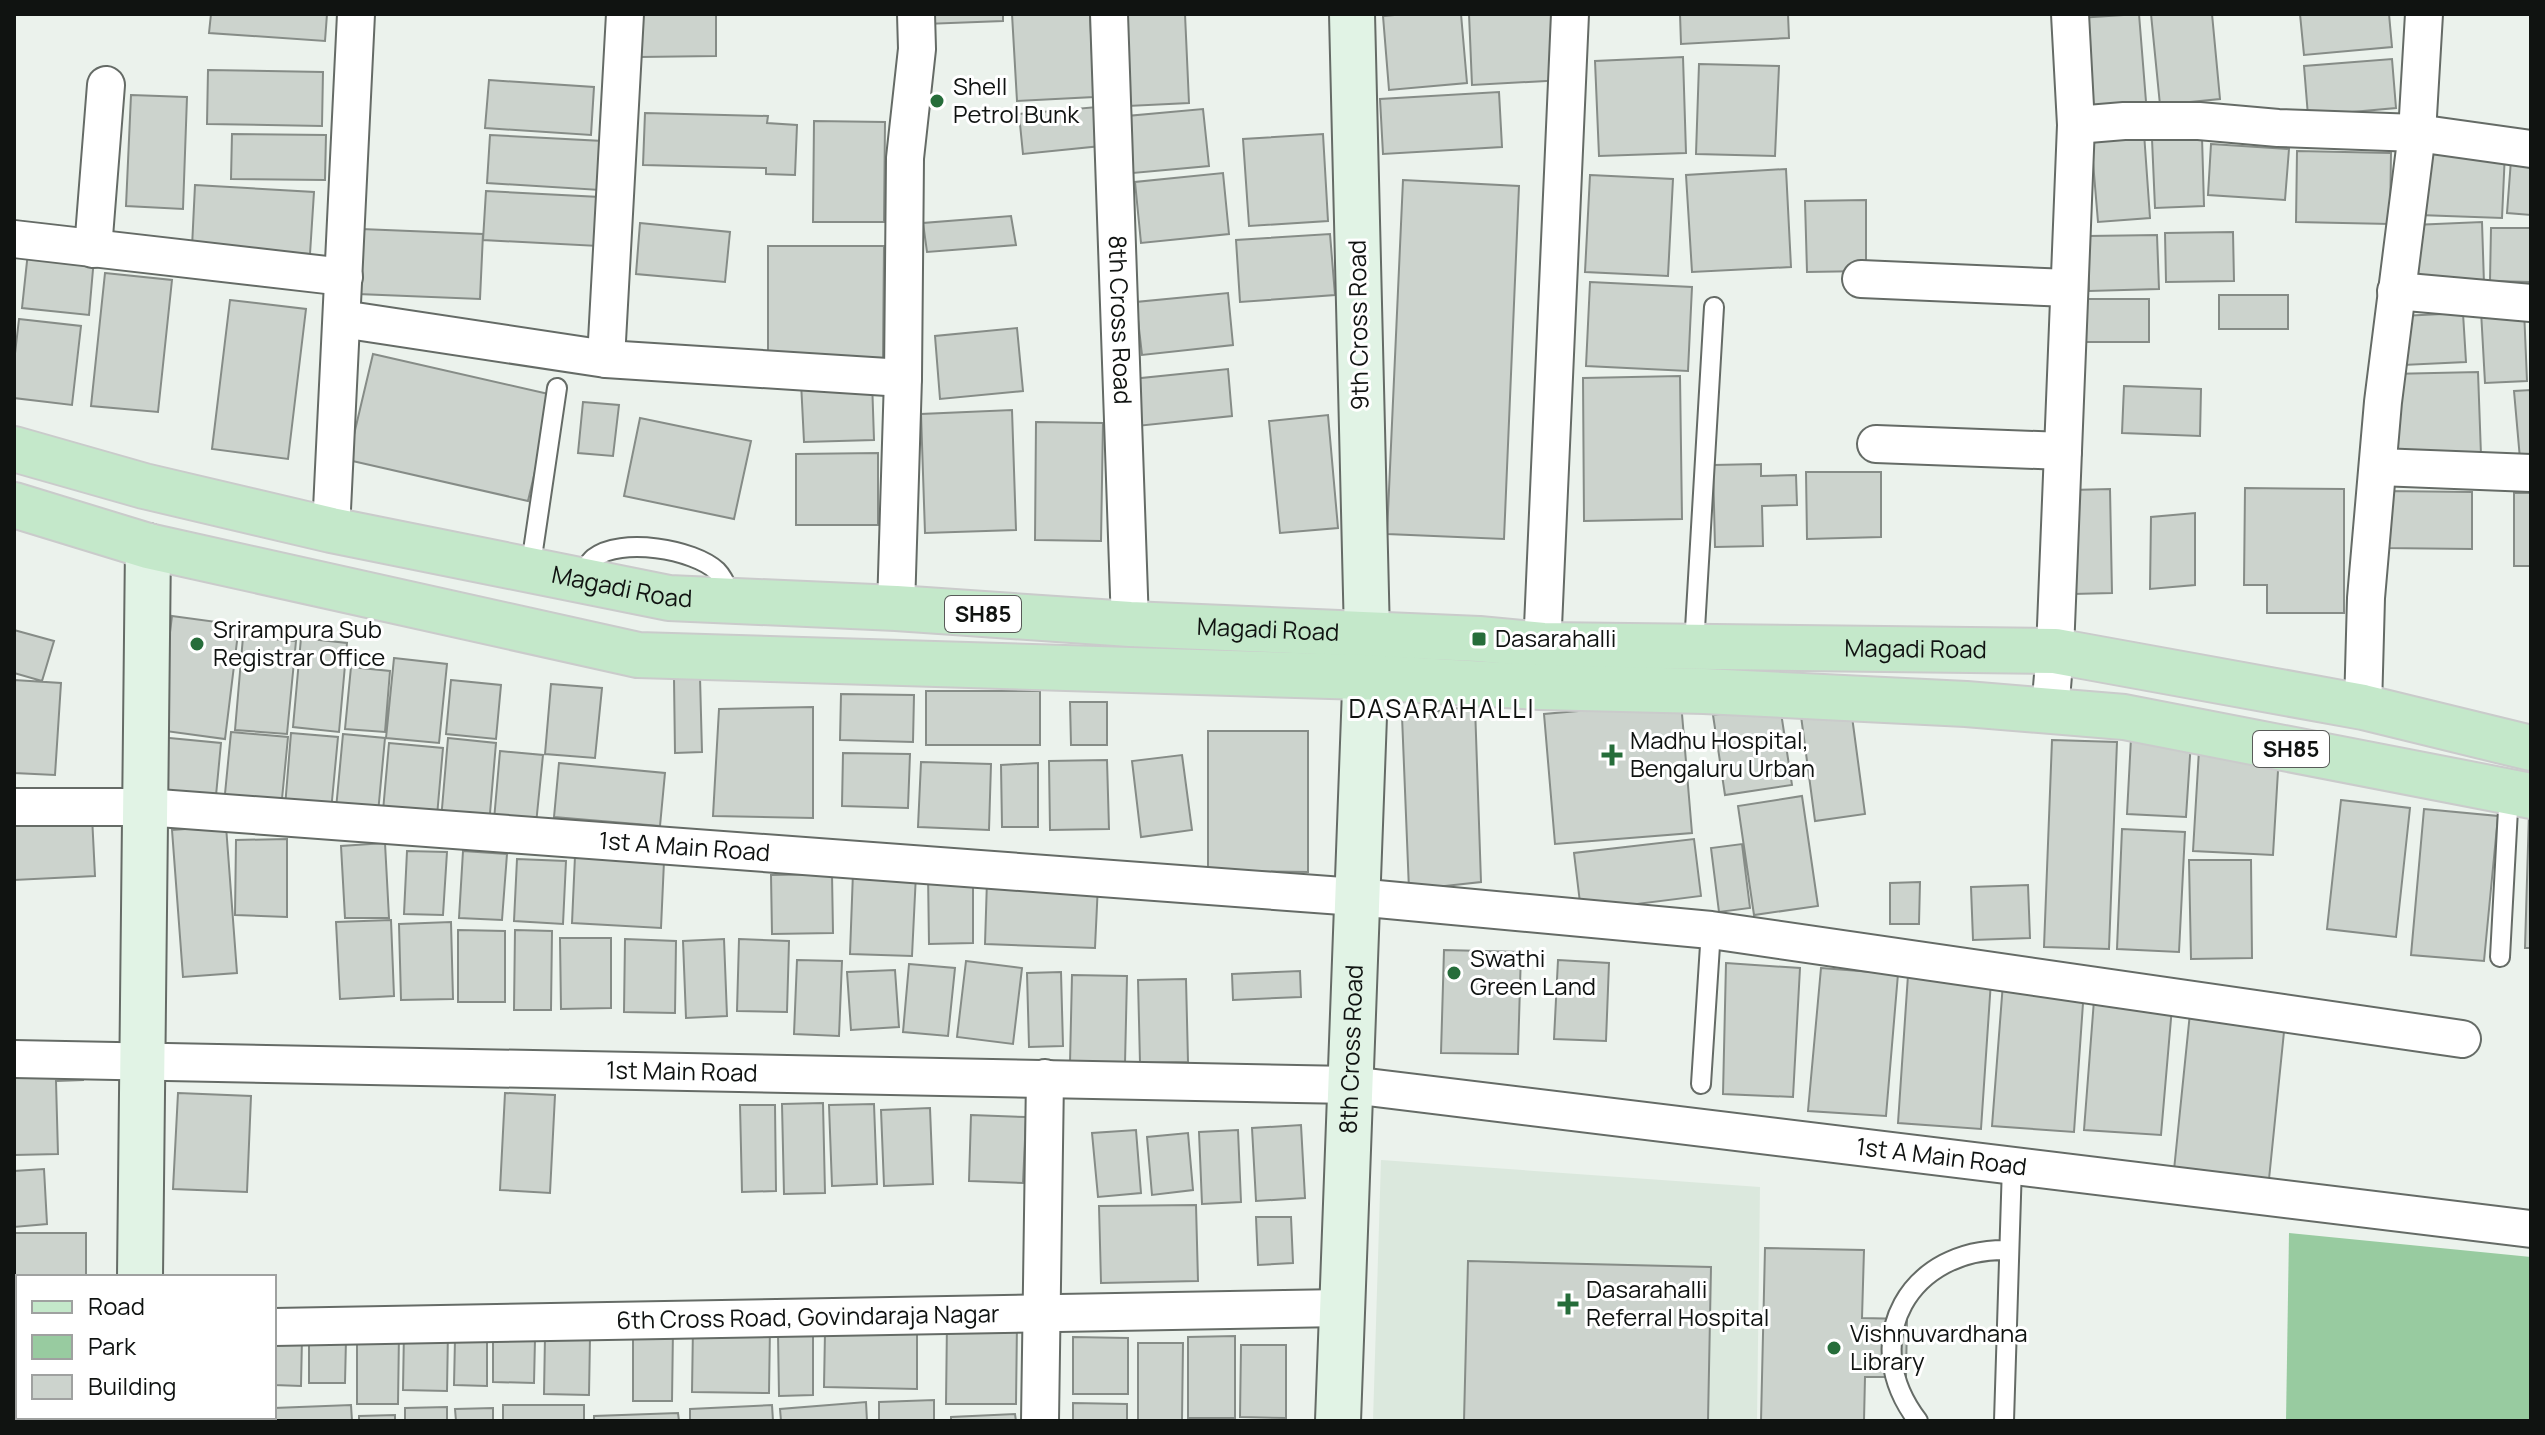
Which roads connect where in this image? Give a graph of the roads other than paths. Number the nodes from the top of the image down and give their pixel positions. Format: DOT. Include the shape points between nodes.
graph roads {
  1 [pos="356,14"];
  2 [pos="625,14"];
  3 [pos="916,14"];
  4 [pos="1109,14"];
  5 [pos="1352,14"];
  6 [pos="1570,14"];
  7 [pos="2070,14"];
  8 [pos="2424,14"];
  9 [pos="106,85"];
  10 [pos="2076,125"];
  11 [pos="2417,133"];
  12 [pos="2531,149"];
  13 [pos="14,239"];
  14 [pos="93,249"];
  15 [pos="344,277"];
  16 [pos="1861,279"];
  17 [pos="2069,288"];
  18 [pos="2396,291"];
  19 [pos="2531,303"];
  20 [pos="1714,307"];
  21 [pos="342,319"];
  22 [pos="606,359"];
  23 [pos="903,378"];
  24 [pos="557,388"];
  25 [pos="1876,444"];
  26 [pos="14,449"];
  27 [pos="2063,451"];
  28 [pos="2379,467"];
  29 [pos="2531,473"];
  30 [pos="14,505"];
  31 [pos="331,530"];
  32 [pos="148,546"];
  33 [pos="530,571"];
  34 [pos="896,608"];
  35 [pos="1130,624"];
  36 [pos="1543,645"];
  37 [pos="1694,646"];
  38 [pos="2055,651"];
  39 [pos="1365,656"];
  40 [pos="1540,687"];
  41 [pos="2363,707"];
  42 [pos="2050,711"];
  43 [pos="2531,748"];
  44 [pos="2520,794"];
  45 [pos="14,807"];
  46 [pos="145,807"];
  47 [pos="1356,897"];
  48 [pos="1711,930"];
  49 [pos="2500,957"];
  50 [pos="2462,1039"];
  51 [pos="14,1059"];
  52 [pos="142,1061"];
  53 [pos="1045,1078"];
  54 [pos="1701,1084"];
  55 [pos="1351,1085"];
  56 [pos="2012,1165"];
  57 [pos="2531,1229"];
  58 [pos="2009,1250"];
  59 [pos="140,1275"];
  60 [pos="1341,1308"];
  61 [pos="1042,1314"];
  62 [pos="276,1327"];
  63 [pos="1040,1421"];
  64 [pos="1338,1421"];
  65 [pos="1918,1421"];
  66 [pos="2004,1421"];
  1 -- 15 [label="street"];
  2 -- 22 [label="street"];
  3 -- 23 [label="street" via="905,158"];
  4 -- 35 [label="street, 8th Cross Road"];
  5 -- 39 [label="street, 9th Cross Road"];
  6 -- 36 [label="street"];
  7 -- 10 [label="street"];
  8 -- 11 [label="street"];
  9 -- 14 [label="street"];
  10 -- 11 [label="street" via="2199,121"];
  10 -- 17 [label="street"];
  11 -- 12 [label="street"];
  11 -- 18 [label="street"];
  13 -- 14 [label="street"];
  14 -- 15 [label="street"];
  15 -- 21 [label="street"];
  16 -- 17 [label="street"];
  17 -- 27 [label="street"];
  18 -- 19 [label="street"];
  18 -- 28 [label="street"];
  20 -- 37 [label="lane"];
  21 -- 22 [label="street"];
  21 -- 31 [label="street"];
  22 -- 23 [label="street"];
  23 -- 34 [label="street"];
  24 -- 33 [label="lane"];
  25 -- 27 [label="street"];
  26 -- 31 [label="main road, Magadi Road / SH85"];
  27 -- 38 [label="street"];
  28 -- 29 [label="street"];
  28 -- 41 [label="street" via="2366,598"];
  30 -- 32 [label="main road, Magadi Road / SH85"];
  31 -- 33 [label="main road, Magadi Road / SH85"];
  32 -- 39 [label="main road, Magadi Road / SH85" via="638,655"];
  32 -- 46 [label="street"];
  33 -- 34 [label="main road, Magadi Road / SH85" via="669,598"];
  34 -- 35 [label="main road, Magadi Road / SH85"];
  35 -- 39 [label="main road, Magadi Road / SH85"];
  36 -- 37 [label="main road, Magadi Road / SH85"];
  36 -- 39 [label="main road, Magadi Road / SH85"];
  36 -- 40 [label="street"];
  37 -- 38 [label="main road, Magadi Road / SH85"];
  38 -- 41 [label="main road, Magadi Road / SH85"];
  38 -- 42 [label="street"];
  39 -- 40 [label="main road, Magadi Road / SH85"];
  39 -- 47 [label="street, 8th Cross Road"];
  40 -- 42 [label="main road, Magadi Road / SH85"];
  41 -- 43 [label="main road, Magadi Road / SH85"];
  42 -- 44 [label="main road, Magadi Road / SH85" via="2124,717"];
  44 -- 49 [label="lane"];
  45 -- 46 [label="street, 1st A Main Road"];
  46 -- 47 [label="street, 1st A Main Road"];
  46 -- 52 [label="street"];
  47 -- 48 [label="street, 1st A Main Road"];
  47 -- 55 [label="street, 8th Cross Road"];
  48 -- 50 [label="street, 1st A Main Road"];
  48 -- 54 [label="lane"];
  51 -- 52 [label="street, 1st Main Road"];
  52 -- 53 [label="street, 1st Main Road"];
  52 -- 59 [label="street"];
  53 -- 55 [label="street, 1st Main Road"];
  53 -- 61 [label="street"];
  55 -- 56 [label="street, 1st A Main Road"];
  55 -- 60 [label="street, 8th Cross Road"];
  56 -- 57 [label="street, 1st A Main Road"];
  56 -- 58 [label="lane"];
  58 -- 65 [label="lane" via="1986,1249 1942,1263 1909,1294 1898,1314 1891,1360 1895,1383"];
  58 -- 66 [label="lane"];
  60 -- 61 [label="street, 6th Cross Road, Govindaraja Nagar"];
  60 -- 64 [label="street, 8th Cross Road"];
  61 -- 62 [label="street, 6th Cross Road, Govindaraja Nagar"];
  61 -- 63 [label="street"];
}
